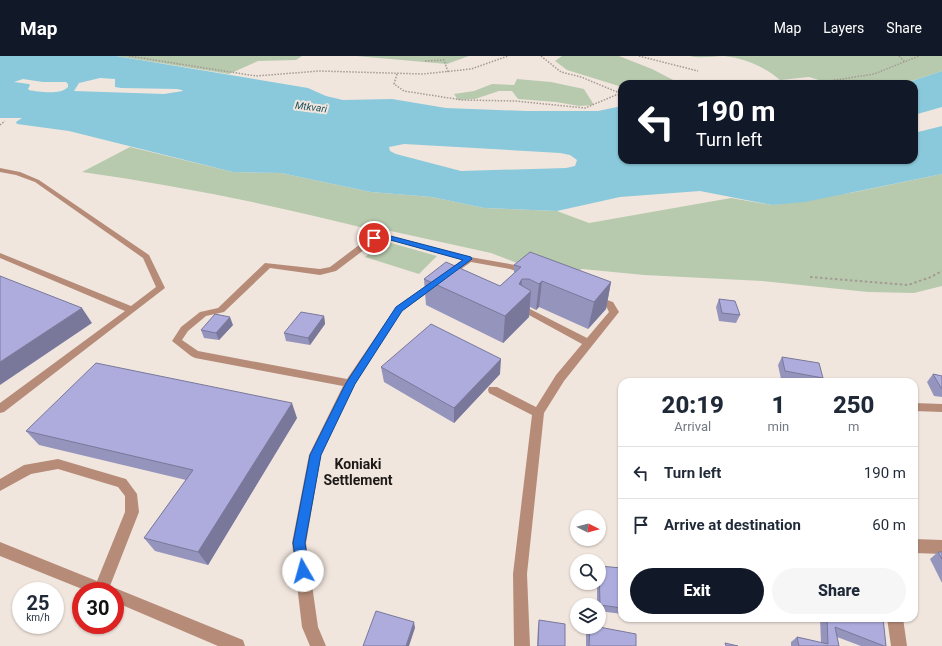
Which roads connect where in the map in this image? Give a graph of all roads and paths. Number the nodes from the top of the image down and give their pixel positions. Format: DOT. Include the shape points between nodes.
graph roads {
  1 [pos="129,56"];
  2 [pos="508,56"];
  3 [pos="541,56"];
  4 [pos="639,56"];
  5 [pos="899,56"];
  6 [pos="919,56"];
  7 [pos="425,61"];
  8 [pos="905,62"];
  9 [pos="698,71"];
  10 [pos="448,72"];
  11 [pos="397,74"];
  12 [pos="836,80"];
  13 [pos="618,92"];
  14 [pos="618,95"];
  15 [pos="5,122"];
  16 [pos="0,125"];
  17 [pos="0,170"];
  18 [pos="0,255"];
  19 [pos="469,259"];
  20 [pos="942,271"];
  21 [pos="533,275"];
  22 [pos="810,277"];
  23 [pos="589,296"];
  24 [pos="523,309"];
  25 [pos="131,310"];
  26 [pos="589,343"];
  27 [pos="350,383"];
  28 [pos="493,390"];
  29 [pos="918,407"];
  30 [pos="942,408"];
  31 [pos="0,409"];
  32 [pos="538,413"];
  33 [pos="0,486"];
  34 [pos="918,546"];
  35 [pos="942,547"];
  36 [pos="0,549"];
  37 [pos="83,582"];
  38 [pos="106,582"];
  39 [pos="124,599"];
  40 [pos="896,622"];
  41 [pos="237,646"];
  42 [pos="318,646"];
  43 [pos="522,646"];
  44 [pos="899,646"];
  1 -- 11 [label="path" via="256,76 319,71"];
  2 -- 10 [label="path" via="471,69"];
  3 -- 13 [label="path" via="561,72 581,77"];
  4 -- 9 [label="path"];
  5 -- 8 [label="path"];
  6 -- 8 [label="path"];
  7 -- 10 [label="path" via="444,60"];
  8 -- 12 [label="path" via="874,74"];
  10 -- 11 [label="path"];
  11 -- 14 [label="path" via="394,84 404,91 462,100 515,101 585,108"];
  15 -- 16 [label="path"];
  17 -- 25 [label="street" via="18,173 37,181 146,257 161,288"];
  18 -- 25 [label="street"];
  19 -- 21 [label="street" via="512,266"];
  19 -- 27 [label="street" via="399,309"];
  19 -- 27 [label="street" via="383,236 374,238 334,269 320,272 268,265 221,310 203,314 184,329 177,342 195,354"];
  20 -- 22 [label="path" via="931,278 908,285"];
  23 -- 26 [label="street" via="610,304 614,312"];
  24 -- 26 [label="street"];
  25 -- 31 [label="street"];
  26 -- 32 [label="street" via="560,378"];
  27 -- 42 [label="street" via="315,455 299,543 310,627"];
  28 -- 32 [label="street"];
  29 -- 30 [label="street"];
  32 -- 43 [label="street" via="520,574"];
  33 -- 38 [label="street" via="28,469 58,464 122,483 131,494 132,512"];
  34 -- 35 [label="street"];
  36 -- 37 [label="street"];
  39 -- 41 [label="street"];
  40 -- 44 [label="street"];
}
